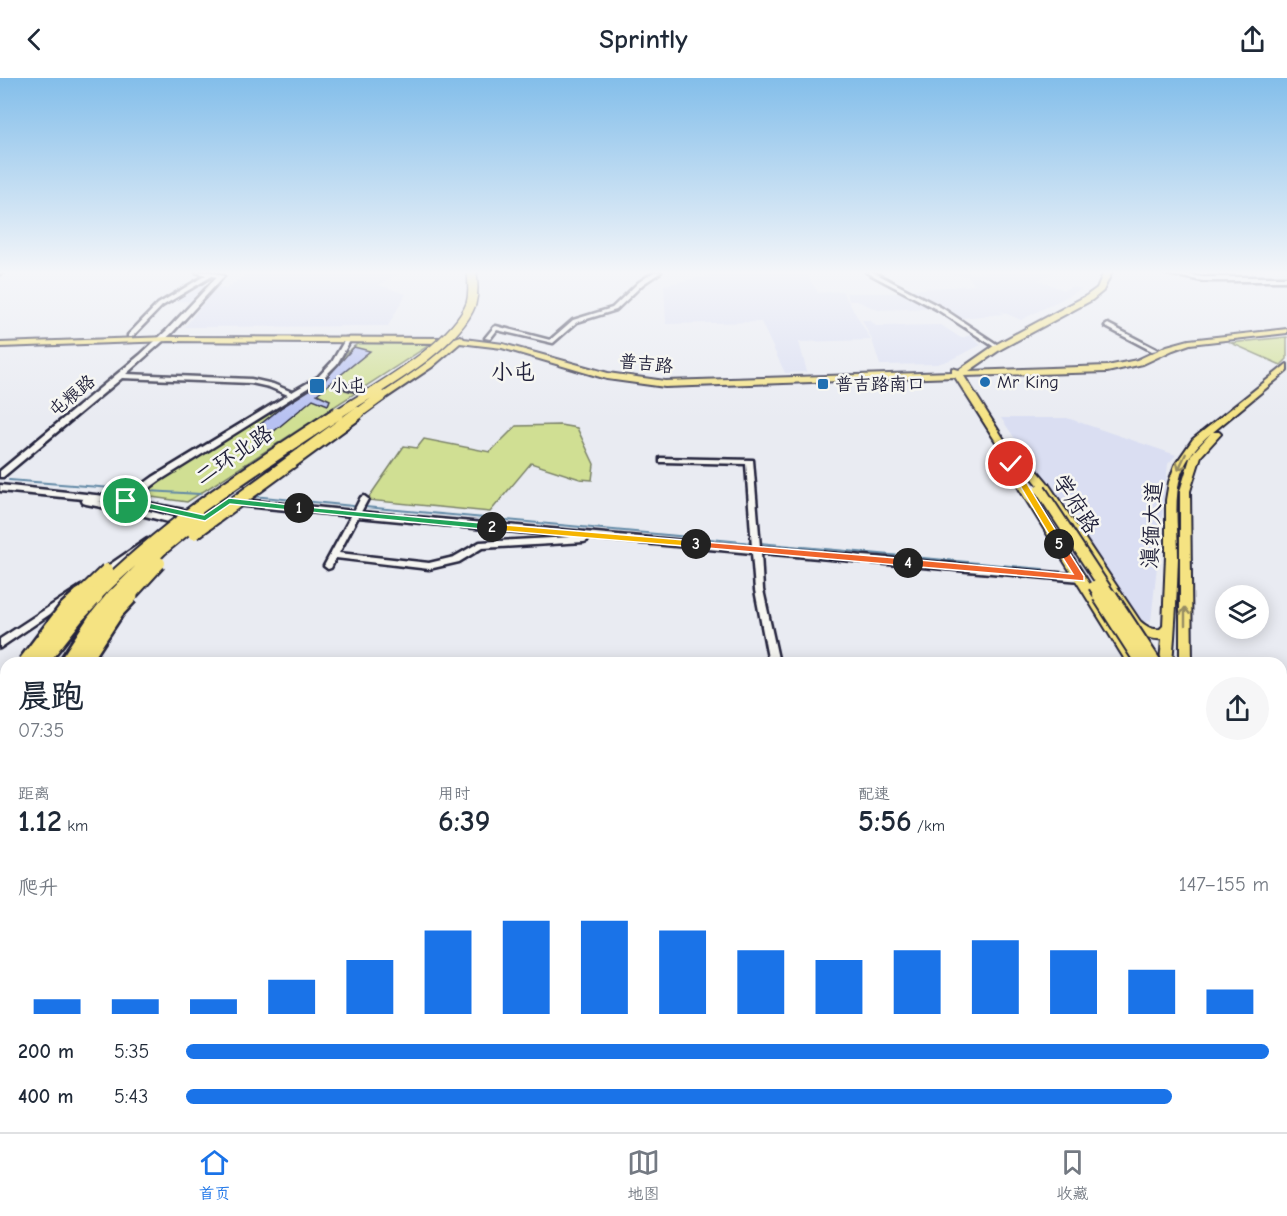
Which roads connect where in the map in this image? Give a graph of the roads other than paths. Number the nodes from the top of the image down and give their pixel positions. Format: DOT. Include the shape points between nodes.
graph roads {
  1 [pos="144,321"];
  2 [pos="178,321"];
  3 [pos="461,321"];
  4 [pos="470,321"];
  5 [pos="575,321"];
  6 [pos="958,321"];
  7 [pos="1044,321"];
  8 [pos="1108,326"];
  9 [pos="1287,330"];
  10 [pos="130,336"];
  11 [pos="164,337"];
  12 [pos="442,338"];
  13 [pos="488,338"];
  14 [pos="348,339"];
  15 [pos="461,339"];
  16 [pos="0,343"];
  17 [pos="996,346"];
  18 [pos="1154,350"];
  19 [pos="422,362"];
  20 [pos="1287,367"];
  21 [pos="960,371"];
  22 [pos="119,376"];
  23 [pos="1287,377"];
  24 [pos="347,387"];
  25 [pos="367,392"];
  26 [pos="293,395"];
  27 [pos="1007,445"];
  28 [pos="663,460"];
  29 [pos="0,475"];
  30 [pos="0,488"];
  31 [pos="1036,489"];
  32 [pos="0,494"];
  33 [pos="364,499"];
  34 [pos="126,501"];
  35 [pos="229,501"];
  36 [pos="186,513"];
  37 [pos="356,514"];
  38 [pos="205,518"];
  39 [pos="174,522"];
  40 [pos="195,527"];
  41 [pos="542,531"];
  42 [pos="607,537"];
  43 [pos="542,542"];
  44 [pos="756,546"];
  45 [pos="334,555"];
  46 [pos="328,566"];
  47 [pos="1081,578"];
  48 [pos="1127,610"];
  49 [pos="1102,612"];
  50 [pos="1168,628"];
  51 [pos="20,630"];
  52 [pos="65,634"];
  53 [pos="0,644"];
  54 [pos="30,657"];
  55 [pos="44,657"];
  56 [pos="51,657"];
  57 [pos="71,657"];
  58 [pos="80,657"];
  59 [pos="85,657"];
  60 [pos="773,657"];
  61 [pos="1130,657"];
  62 [pos="1139,657"];
  63 [pos="1150,657"];
  64 [pos="1166,657"];
  65 [pos="1186,657"];
  1 -- 10 [label="street"];
  2 -- 11 [label="street, 屯粮路"];
  3 -- 19 [label="highway, bridge"];
  4 -- 19 [label="highway" via="456,338"];
  5 -- 13 [label="street" via="550,342 496,328"];
  6 -- 17 [label="street"];
  7 -- 17 [label="main road"];
  8 -- 18 [label="street"];
  9 -- 18 [label="main road, 普吉路" via="1184,339"];
  9 -- 21 [label="main road, 普吉路" via="1189,342 1140,362 1107,369"];
  10 -- 11 [label="main road, 普吉路"];
  10 -- 16 [label="main road, 普吉路"];
  11 -- 12 [label="main road, 普吉路"];
  11 -- 14 [label="main road, 普吉路"];
  11 -- 16 [label="main road, 普吉路"];
  11 -- 22 [label="street, 屯粮路"];
  12 -- 14 [label="main road, 普吉路"];
  12 -- 15 [label="main road, 普吉路"];
  12 -- 25 [label="main road, 二环北路"];
  13 -- 15 [label="main road, 普吉路"];
  13 -- 21 [label="main road, 普吉路" via="596,369 645,378"];
  14 -- 26 [label="street" via="329,370"];
  15 -- 21 [label="main road, 普吉路" via="503,346 607,376 665,384"];
  15 -- 35 [label="main road, 二环北路" via="412,377"];
  17 -- 21 [label="main road"];
  18 -- 21 [label="main road, 普吉路" via="1103,366"];
  19 -- 54 [label="highway, bridge" via="223,482 143,539 78,598"];
  19 -- 55 [label="highway, bridge" via="152,542 90,600"];
  19 -- 57 [label="highway, bridge" via="174,538 113,598"];
  19 -- 59 [label="highway, bridge" via="183,542 120,605"];
  20 -- 50 [label="main road, 滇缅大道, one-way" via="1186,452 1174,481"];
  21 -- 27 [label="main road, 学府路"];
  22 -- 26 [label="street" via="250,381"];
  22 -- 29 [label="street, 屯粮路"];
  65 -- 23 [label="main road, 滇缅大道, one-way" via="1185,491 1190,471 1207,442"];
  24 -- 25 [label="street"];
  25 -- 36 [label="main road, 二环北路"];
  26 -- 34 [label="street" via="156,478"];
  27 -- 31 [label="main road, 学府路"];
  27 -- 47 [label="main road, 学府路" via="1022,485"];
  27 -- 48 [label="main road" via="1043,484"];
  28 -- 44 [label="street" via="750,462"];
  30 -- 34 [label="street"];
  31 -- 62 [label="main road, 学府路, bridge"];
  31 -- 63 [label="main road, 学府路, bridge"];
  32 -- 39 [label="street" via="82,501 137,510"];
  33 -- 37 [label="street"];
  34 -- 36 [label="street"];
  35 -- 37 [label="street"];
  35 -- 38 [label="main road, 二环北路"];
  36 -- 38 [label="street"];
  36 -- 39 [label="main road, 二环北路"];
  37 -- 41 [label="street"];
  37 -- 45 [label="street"];
  38 -- 40 [label="main road, 二环北路"];
  39 -- 40 [label="street"];
  39 -- 51 [label="street"];
  39 -- 52 [label="main road, 二环北路" via="110,580"];
  40 -- 58 [label="main road, 二环北路" via="128,590"];
  41 -- 43 [label="street"];
  41 -- 44 [label="street"];
  42 -- 43 [label="street"];
  43 -- 45 [label="street" via="480,545 456,560 429,566"];
  44 -- 47 [label="street"];
  44 -- 60 [label="street" via="759,590"];
  45 -- 46 [label="street"];
  47 -- 49 [label="main road, 学府路"];
  48 -- 49 [label="main road" via="1125,616 1118,618"];
  48 -- 50 [label="main road" via="1138,626 1150,634 1162,634"];
  49 -- 61 [label="main road, 学府路"];
  50 -- 64 [label="main road, 滇缅大道"];
  51 -- 52 [label="street" via="54,621 65,625"];
  51 -- 53 [label="street"];
  52 -- 56 [label="main road, 二环北路"];
}
